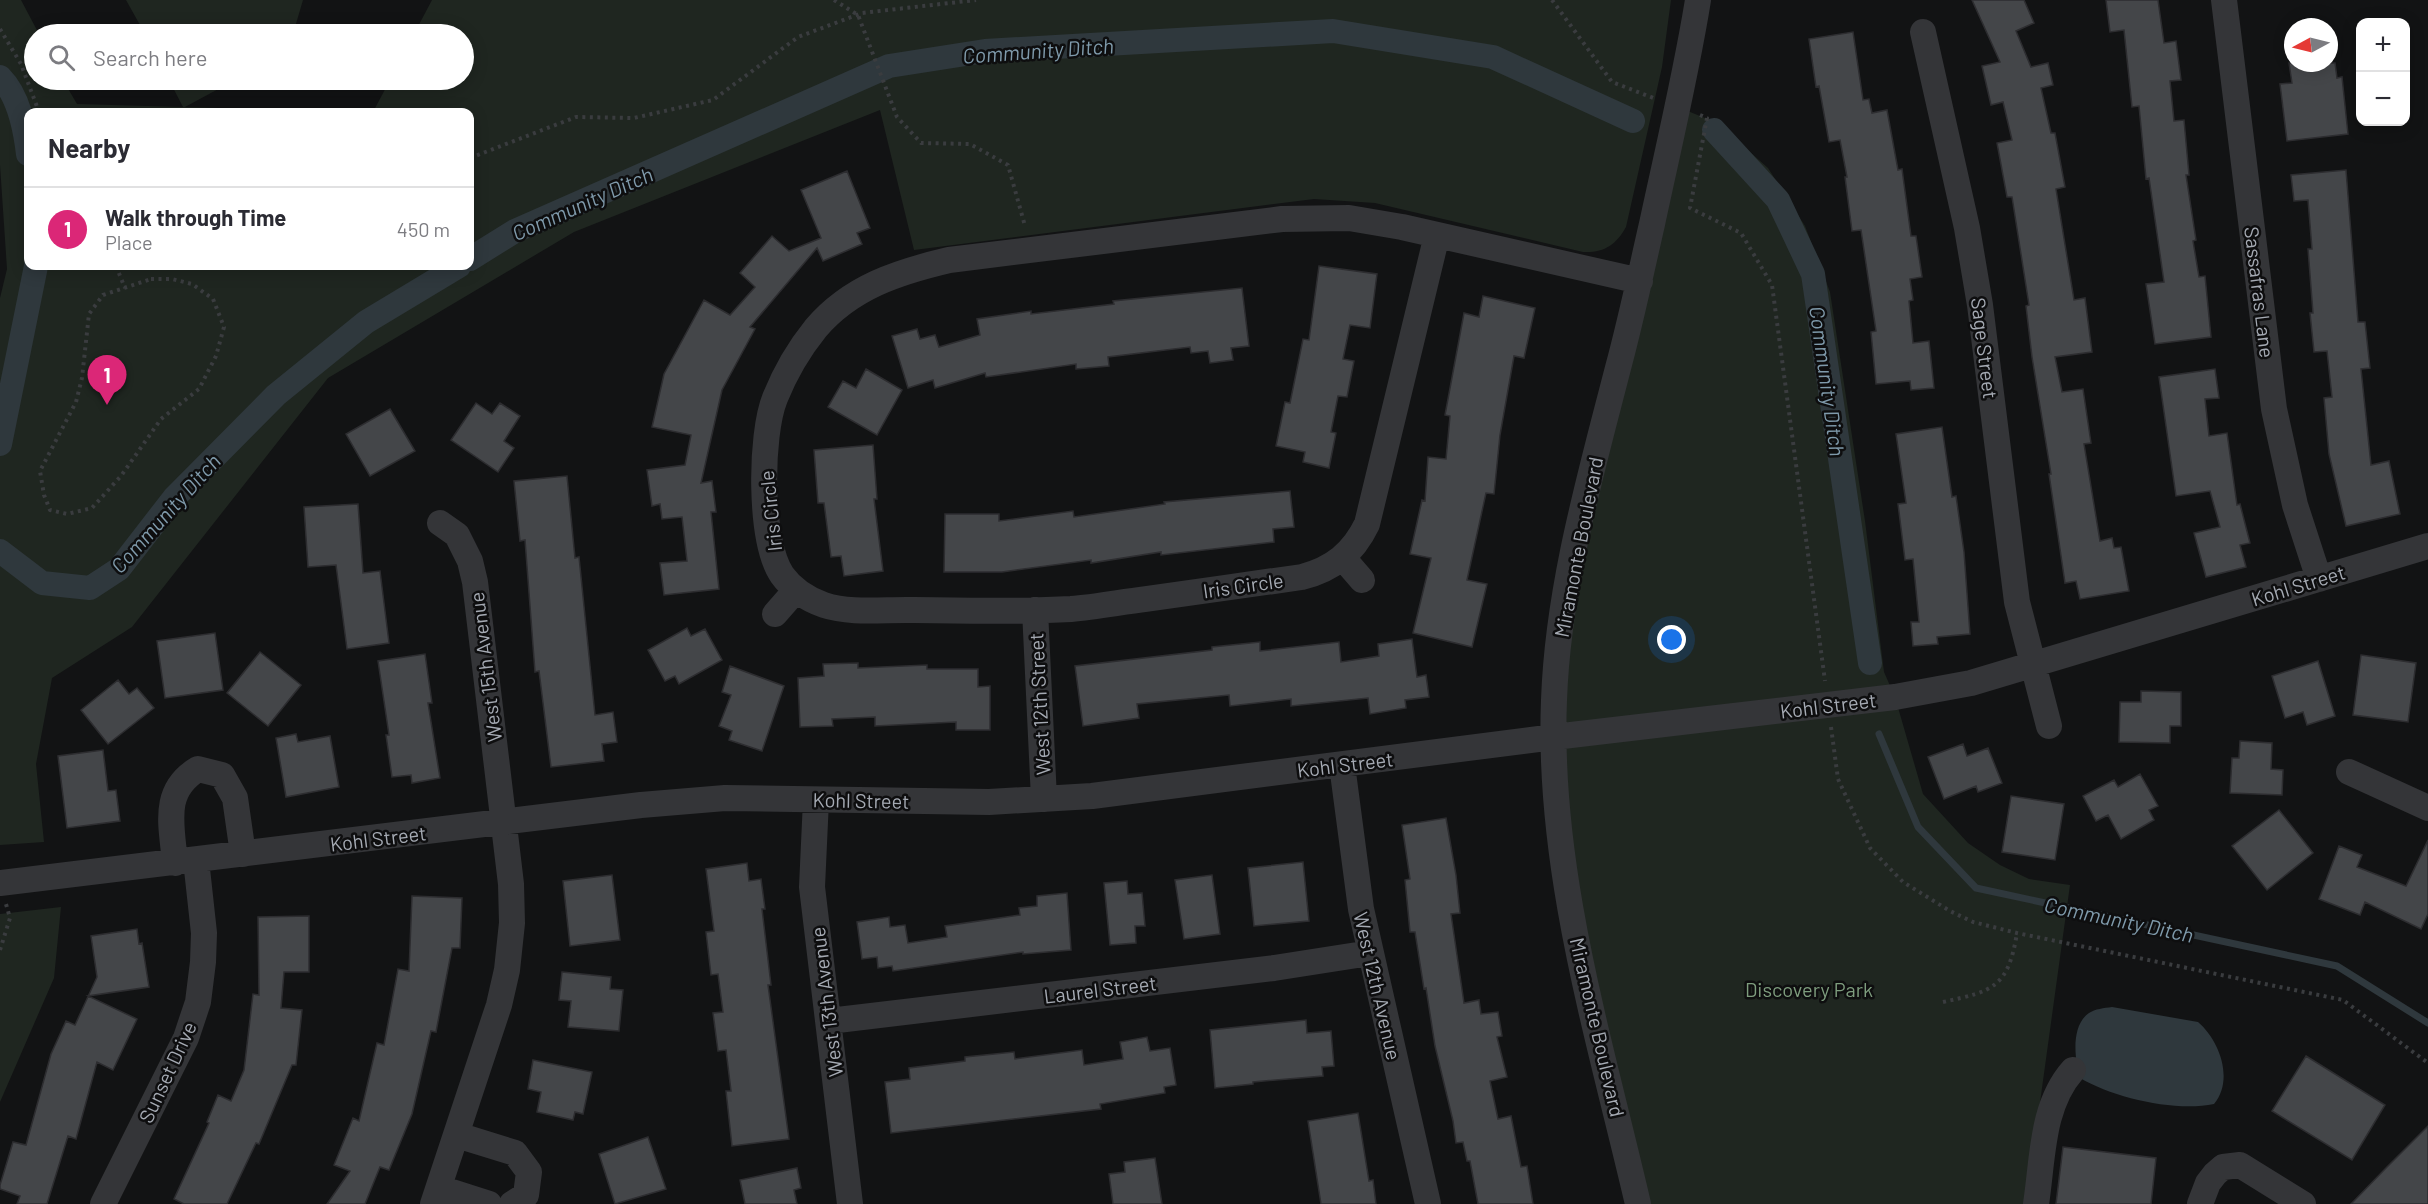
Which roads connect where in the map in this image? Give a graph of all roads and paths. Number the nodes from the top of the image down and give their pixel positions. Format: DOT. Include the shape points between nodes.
graph roads {
  1 [pos="834,0"];
  2 [pos="976,0"];
  3 [pos="1552,0"];
  4 [pos="1698,0"];
  5 [pos="2224,0"];
  6 [pos="858,15"];
  7 [pos="0,29"];
  8 [pos="1923,32"];
  9 [pos="24,72"];
  10 [pos="31,90"];
  11 [pos="1678,107"];
  12 [pos="38,108"];
  13 [pos="1707,118"];
  14 [pos="474,156"];
  15 [pos="1437,235"];
  16 [pos="1031,250"];
  17 [pos="117,270"];
  18 [pos="1640,281"];
  19 [pos="124,288"];
  20 [pos="440,523"];
  21 [pos="2428,546"];
  22 [pos="1343,558"];
  23 [pos="2319,579"];
  24 [pos="1362,580"];
  25 [pos="796,590"];
  26 [pos="1035,610"];
  27 [pos="775,614"];
  28 [pos="2034,665"];
  29 [pos="2049,726"];
  30 [pos="1554,737"];
  31 [pos="1342,765"];
  32 [pos="2349,772"];
  33 [pos="1044,799"];
  34 [pos="816,800"];
  35 [pos="2428,808"];
  36 [pos="504,822"];
  37 [pos="243,854"];
  38 [pos="186,862"];
  39 [pos="0,883"];
  40 [pos="2017,933"];
  41 [pos="0,950"];
  42 [pos="1370,953"];
  43 [pos="1943,1002"];
  44 [pos="829,1021"];
  45 [pos="2073,1070"];
  46 [pos="457,1135"];
  47 [pos="436,1196"];
  48 [pos="103,1204"];
  49 [pos="489,1204"];
  50 [pos="512,1204"];
  51 [pos="850,1204"];
  52 [pos="1428,1204"];
  53 [pos="1638,1204"];
  54 [pos="2036,1204"];
  55 [pos="2200,1204"];
  56 [pos="2303,1204"];
  1 -- 6 [label="path"];
  2 -- 6 [label="path"];
  3 -- 11 [label="path" via="1612,82"];
  4 -- 11 [label="street, Miramonte Boulevard"];
  5 -- 23 [label="street, Sassafras Lane" via="2274,409 2295,505"];
  6 -- 14 [label="path" via="798,36 713,100 634,118 576,117"];
  6 -- 16 [label="path" via="897,117 921,143 970,144 1008,165"];
  7 -- 9 [label="path"];
  8 -- 28 [label="street, Sage Street" via="1967,228 2017,602"];
  10 -- 12 [label="path"];
  11 -- 13 [label="path"];
  11 -- 18 [label="street, Miramonte Boulevard"];
  15 -- 16 [label="street, Iris Circle" via="1349,218 1282,219"];
  15 -- 18 [label="street, Iris Circle"];
  15 -- 22 [label="street, Iris Circle" via="1367,524"];
  16 -- 25 [label="street, Iris Circle" via="949,260 906,270 847,300 815,329 774,399 764,446 772,553 782,574"];
  17 -- 19 [label="path"];
  18 -- 30 [label="street, Miramonte Boulevard" via="1591,473 1563,604"];
  19 -- 19 [label="path" via="151,279 172,279 192,284 213,298 224,327 216,356 199,389 161,419 121,476 92,508 67,514 50,510 40,471 76,402 89,314 103,295"];
  20 -- 36 [label="street, West 15th Avenue" via="457,535 475,582"];
  21 -- 23 [label="street, Kohl Street"];
  22 -- 24 [label="street"];
  22 -- 26 [label="street, Iris Circle" via="1320,572 1302,577 1072,609"];
  23 -- 28 [label="street, Kohl Street"];
  25 -- 26 [label="street, Iris Circle" via="825,605 854,609"];
  25 -- 27 [label="street"];
  26 -- 33 [label="street, West 12th Street"];
  28 -- 29 [label="street, Sage Street"];
  28 -- 30 [label="street, Kohl Street" via="1971,683 1895,697"];
  30 -- 31 [label="street, Kohl Street"];
  30 -- 53 [label="street, Miramonte Boulevard" via="1558,824 1565,873"];
  31 -- 33 [label="street, Kohl Street"];
  31 -- 42 [label="street, West 12th Avenue"];
  32 -- 35 [label="street"];
  33 -- 34 [label="street, Kohl Street"];
  34 -- 36 [label="street, Kohl Street" via="725,798"];
  34 -- 44 [label="street, West 13th Avenue" via="813,887"];
  36 -- 37 [label="street, Kohl Street"];
  36 -- 46 [label="street" via="512,923 507,970 496,1017"];
  37 -- 38 [label="street, Kohl Street"];
  37 -- 38 [label="street" via="235,798 222,775 198,769 185,777 174,794 171,812"];
  38 -- 39 [label="street, Kohl Street"];
  38 -- 48 [label="street, Sunset Drive" via="204,933 198,1002 186,1038"];
  39 -- 41 [label="path" via="10,918"];
  40 -- 43 [label="path" via="2008,966 1995,986"];
  42 -- 44 [label="street, Laurel Street"];
  42 -- 52 [label="street, West 12th Avenue"];
  44 -- 51 [label="street, West 13th Avenue"];
  45 -- 54 [label="street" via="2054,1099"];
  46 -- 47 [label="street"];
  46 -- 50 [label="street" via="515,1153 529,1172 526,1195"];
  47 -- 49 [label="street"];
  55 -- 56 [label="street" via="2215,1174 2223,1167 2240,1165"];
}
